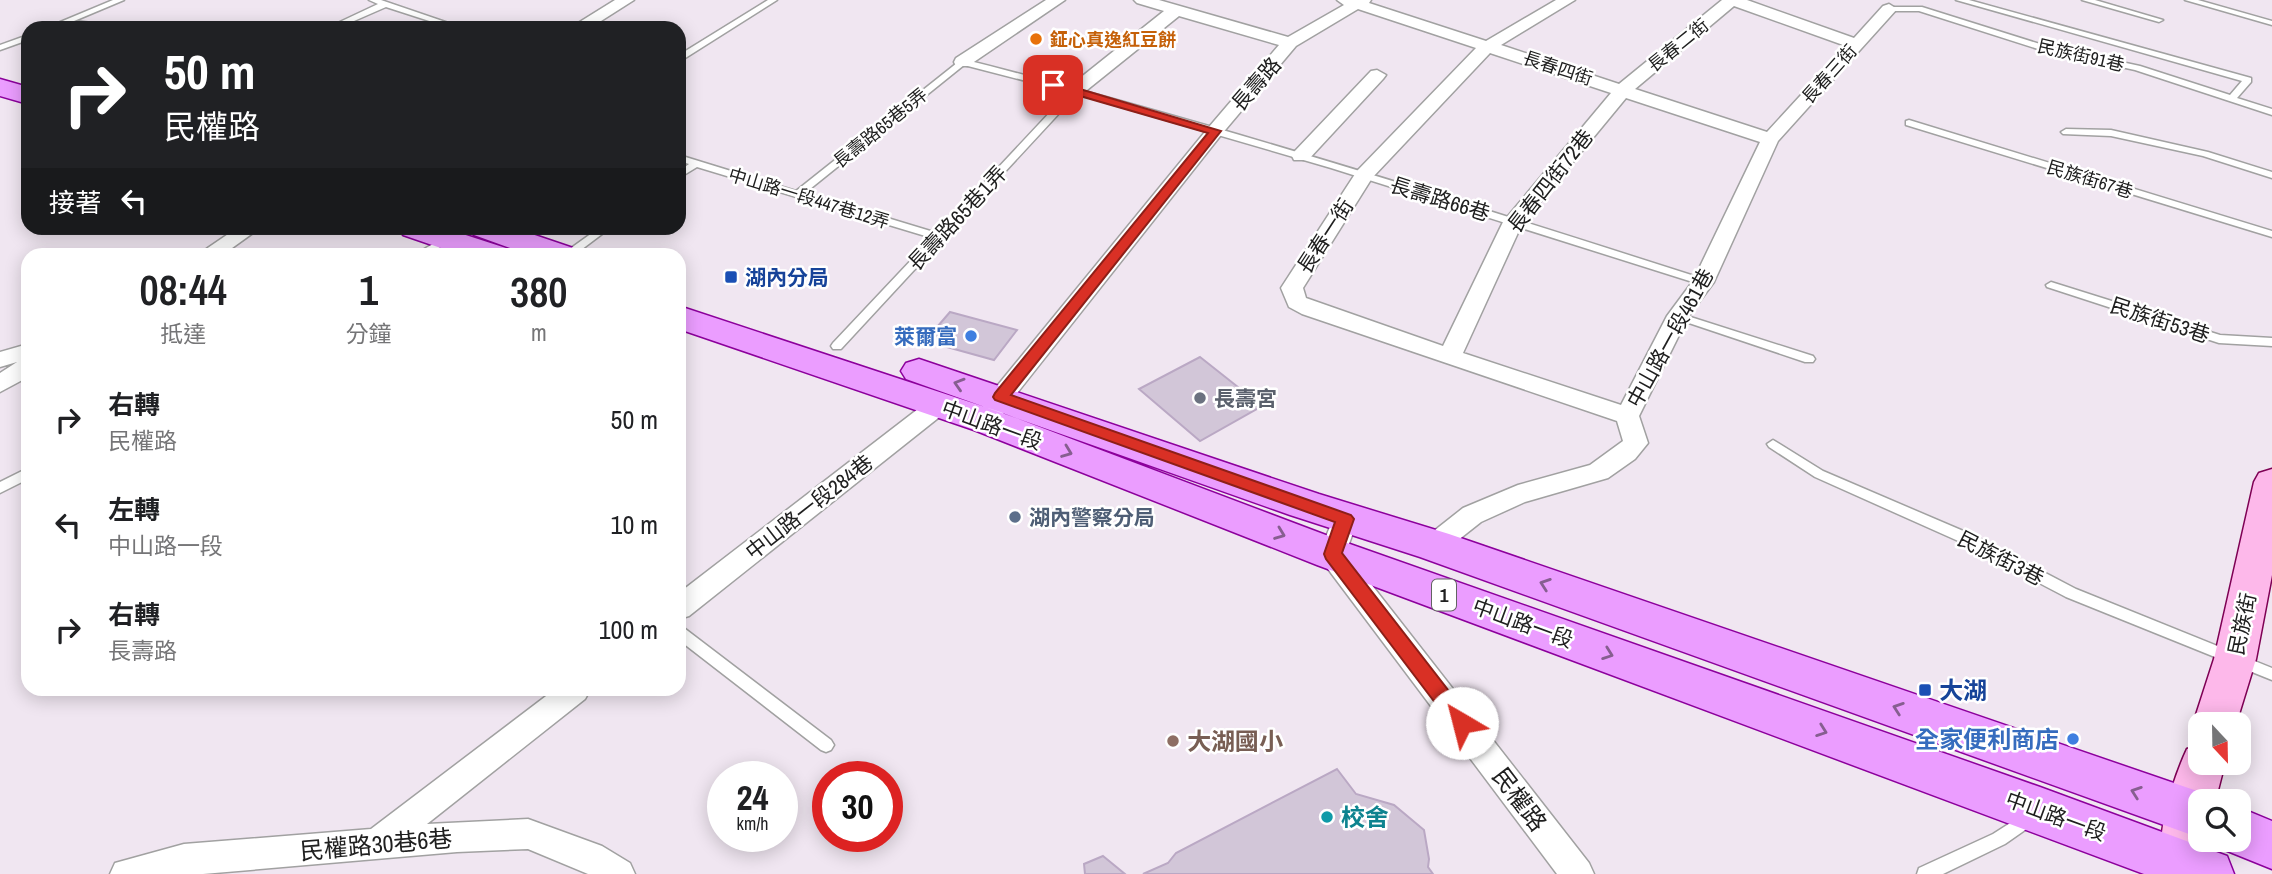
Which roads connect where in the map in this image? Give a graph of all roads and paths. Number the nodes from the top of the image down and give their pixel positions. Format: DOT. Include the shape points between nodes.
graph roads {
  1 [pos="120,0"];
  2 [pos="373,0"];
  3 [pos="626,0"];
  4 [pos="753,0"];
  5 [pos="1057,0"];
  6 [pos="1142,0"];
  7 [pos="1566,0"];
  8 [pos="1732,0"];
  9 [pos="1960,0"];
  10 [pos="2086,0"];
  11 [pos="2189,0"];
  12 [pos="1354,1"];
  13 [pos="770,2"];
  14 [pos="385,4"];
  15 [pos="1889,9"];
  16 [pos="1176,10"];
  17 [pos="2159,20"];
  18 [pos="67,21"];
  19 [pos="347,21"];
  20 [pos="437,21"];
  21 [pos="590,21"];
  22 [pos="2272,23"];
  23 [pos="21,40"];
  24 [pos="1290,43"];
  25 [pos="1856,44"];
  26 [pos="1488,46"];
  27 [pos="0,48"];
  28 [pos="686,55"];
  29 [pos="0,61"];
  30 [pos="962,62"];
  31 [pos="21,68"];
  32 [pos="1377,75"];
  33 [pos="0,87"];
  34 [pos="1624,89"];
  35 [pos="1076,90"];
  36 [pos="21,94"];
  37 [pos="2232,98"];
  38 [pos="2272,112"];
  39 [pos="1909,123"];
  40 [pos="1215,131"];
  41 [pos="2066,132"];
  42 [pos="1770,139"];
  43 [pos="1301,156"];
  44 [pos="686,160"];
  45 [pos="696,163"];
  46 [pos="686,170"];
  47 [pos="1364,175"];
  48 [pos="2272,175"];
  49 [pos="797,194"];
  50 [pos="1513,222"];
  51 [pos="2272,234"];
  52 [pos="239,235"];
  53 [pos="435,235"];
  54 [pos="505,235"];
  55 [pos="595,235"];
  56 [pos="939,237"];
  57 [pos="447,239"];
  58 [pos="219,248"];
  59 [pos="431,248"];
  60 [pos="473,248"];
  61 [pos="541,248"];
  62 [pos="576,248"];
  63 [pos="1703,282"];
  64 [pos="2051,285"];
  65 [pos="686,296"];
  66 [pos="1678,316"];
  67 [pos="686,319"];
  68 [pos="2272,342"];
  69 [pos="837,346"];
  70 [pos="21,353"];
  71 [pos="1450,355"];
  72 [pos="1809,359"];
  73 [pos="0,360"];
  74 [pos="21,370"];
  75 [pos="0,384"];
  76 [pos="939,405"];
  77 [pos="994,409"];
  78 [pos="1627,416"];
  79 [pos="1773,444"];
  80 [pos="21,476"];
  81 [pos="2272,482"];
  82 [pos="0,488"];
  83 [pos="1339,537"];
  84 [pos="1434,545"];
  85 [pos="686,603"];
  86 [pos="686,637"];
  87 [pos="2235,659"];
  88 [pos="2272,674"];
  89 [pos="567,696"];
  90 [pos="2219,712"];
  91 [pos="826,745"];
  92 [pos="2040,810"];
  93 [pos="2188,811"];
  94 [pos="2251,836"];
  95 [pos="377,844"];
  96 [pos="2272,845"];
  97 [pos="2196,869"];
  98 [pos="127,874"];
  99 [pos="618,874"];
  100 [pos="1577,874"];
  101 [pos="1925,874"];
  1 -- 18 [label="lane"];
  2 -- 14 [label="lane"];
  3 -- 21 [label="street"];
  4 -- 13 [label="lane"];
  5 -- 30 [label="street"];
  6 -- 16 [label="street"];
  7 -- 26 [label="street, 長春一街"];
  8 -- 25 [label="street"];
  8 -- 34 [label="street, 長春二街"];
  9 -- 37 [label="lane" via="2248,80"];
  10 -- 17 [label="lane"];
  11 -- 22 [label="lane"];
  12 -- 24 [label="street, 長壽路"];
  12 -- 26 [label="street, 長春四街"];
  13 -- 28 [label="lane"];
  14 -- 19 [label="lane"];
  14 -- 20 [label="lane"];
  15 -- 25 [label="street, 長春三街"];
  15 -- 37 [label="lane, 民族街91巷" via="1919,9"];
  16 -- 24 [label="street"];
  16 -- 35 [label="street"];
  23 -- 27 [label="lane"];
  24 -- 40 [label="street, 長壽路"];
  25 -- 42 [label="street, 長春三街"];
  26 -- 34 [label="street, 長春四街"];
  26 -- 47 [label="street, 長春一街"];
  29 -- 31 [label="main road"];
  30 -- 35 [label="lane"];
  30 -- 49 [label="lane, 長壽路65巷5弄"];
  32 -- 43 [label="street"];
  33 -- 36 [label="main road"];
  34 -- 42 [label="street, 長春四街"];
  34 -- 50 [label="street, 長春四街72巷"];
  35 -- 40 [label="lane"];
  35 -- 56 [label="lane, 長壽路65巷1弄"];
  37 -- 38 [label="lane, 民族街91巷"];
  39 -- 51 [label="lane, 民族街67巷"];
  40 -- 43 [label="lane, 長壽路66巷"];
  40 -- 77 [label="street, 長壽路"];
  41 -- 48 [label="lane" via="2111,133"];
  42 -- 63 [label="street, 中山路一段461巷"];
  43 -- 47 [label="lane, 長壽路66巷"];
  44 -- 45 [label="lane, 中山路一段447巷12弄"];
  45 -- 46 [label="lane"];
  45 -- 49 [label="lane, 中山路一段447巷12弄"];
  47 -- 50 [label="lane, 長壽路66巷"];
  47 -- 71 [label="street, 長春一街" via="1292,288 1297,302"];
  49 -- 56 [label="lane, 中山路一段447巷12弄"];
  50 -- 63 [label="lane, 長壽路66巷"];
  50 -- 71 [label="street, 長春四街72巷"];
  52 -- 58 [label="street"];
  53 -- 57 [label="main road"];
  54 -- 61 [label="main road"];
  55 -- 62 [label="lane"];
  56 -- 69 [label="lane, 長壽路65巷1弄"];
  57 -- 59 [label="lane"];
  57 -- 60 [label="main road"];
  63 -- 66 [label="street, 中山路一段461巷"];
  64 -- 68 [label="lane, 民族街53巷" via="2219,339"];
  65 -- 69 [label="main road, 中山路一段 / 1"];
  66 -- 72 [label="lane"];
  66 -- 78 [label="street, 中山路一段461巷"];
  67 -- 76 [label="main road, 中山路一段 / 1"];
  77 -- 69 [label="main road, 中山路一段 / 1, one-way"];
  70 -- 73 [label="street"];
  71 -- 78 [label="street, 長春一街"];
  74 -- 75 [label="street"];
  76 -- 77 [label="main road, 中山路一段 / 1"];
  76 -- 85 [label="street, 中山路一段284巷"];
  77 -- 83 [label="main road, 中山路一段 / 1"];
  78 -- 84 [label="street, 中山路一段461巷" via="1636,443 1611,465 1585,478 1553,483 1476,512"];
  79 -- 87 [label="lane, 民族街3巷" via="1819,474 1970,540 2070,593"];
  80 -- 82 [label="lane"];
  81 -- 87 [label="street, 民族街"];
  83 -- 84 [label="main road, 中山路一段 / 1"];
  83 -- 92 [label="main road, 中山路一段 / 1, one-way"];
  83 -- 100 [label="street, 民權路"];
  93 -- 84 [label="main road, 中山路一段 / 1, one-way"];
  86 -- 91 [label="lane"];
  87 -- 88 [label="lane, 民族街3巷"];
  87 -- 90 [label="street, 民族街"];
  89 -- 95 [label="street"];
  92 -- 97 [label="main road, 中山路一段 / 1"];
  92 -- 101 [label="lane" via="1999,839"];
  94 -- 96 [label="main road"];
  95 -- 98 [label="street, 民權路30巷6巷" via="184,860"];
  95 -- 99 [label="street, 民權路30巷6巷" via="528,834"];
}
